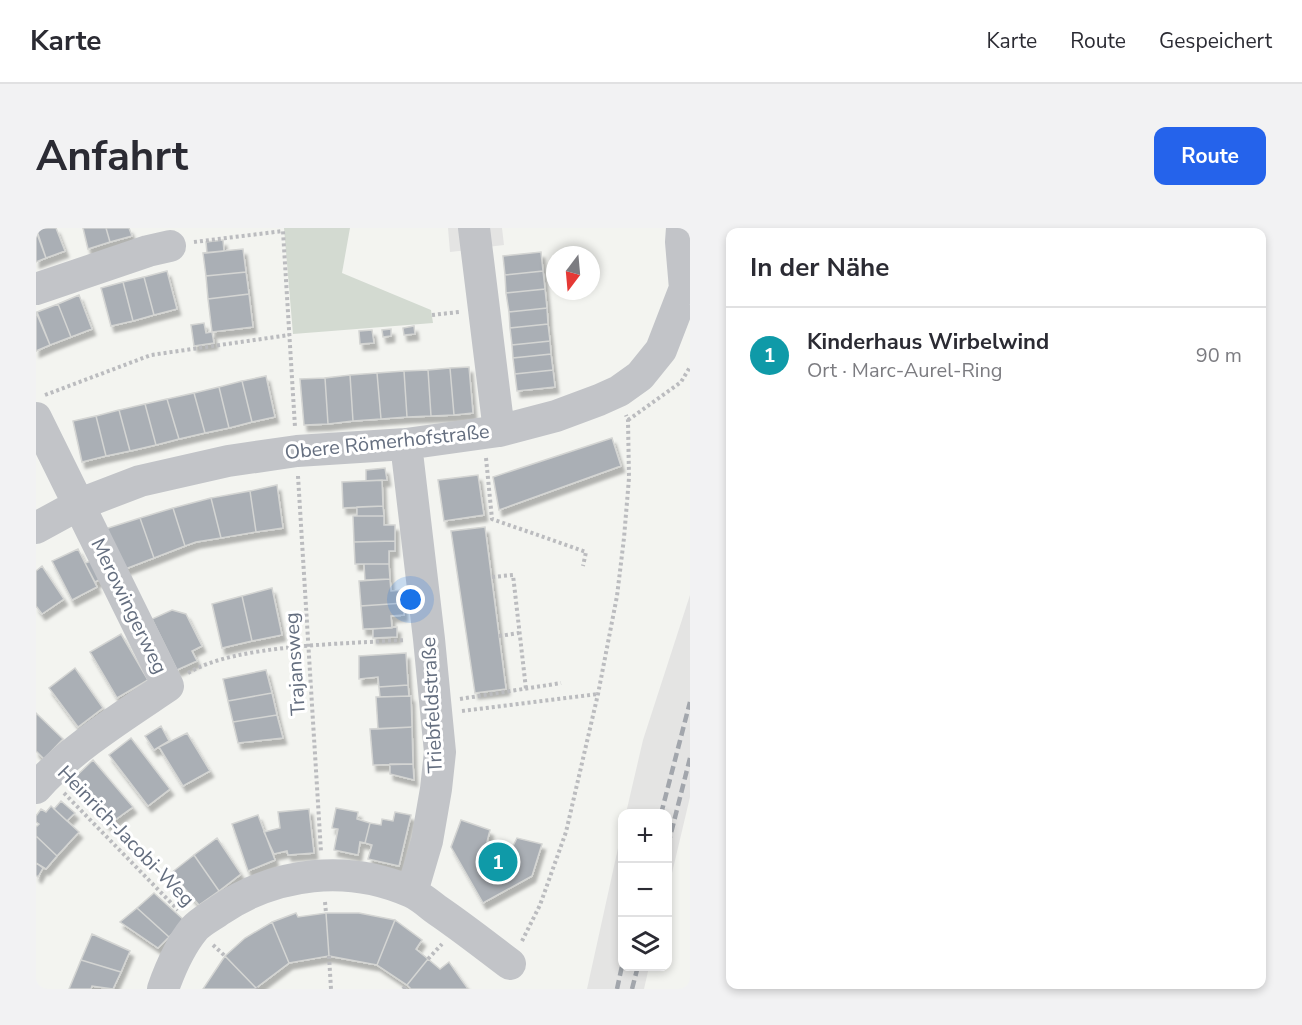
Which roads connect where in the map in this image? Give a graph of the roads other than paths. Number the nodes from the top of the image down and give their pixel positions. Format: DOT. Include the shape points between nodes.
graph roads {
  1 [pos="474,228"];
  2 [pos="678,233"];
  3 [pos="170,246"];
  4 [pos="687,282"];
  5 [pos="36,289"];
  6 [pos="36,418"];
  7 [pos="492,432"];
  8 [pos="406,444"];
  9 [pos="80,504"];
  10 [pos="36,528"];
  11 [pos="41,782"];
  12 [pos="412,892"];
  13 [pos="510,964"];
  14 [pos="163,989"];
  1 -- 7 [label="street"];
  2 -- 4 [label="street, Obere Römerhofstraße"];
  3 -- 5 [label="street"];
  4 -- 7 [label="street, Obere Römerhofstraße" via="661,350 640,376 599,400 556,416"];
  6 -- 9 [label="street, Merowingerweg"];
  7 -- 8 [label="street, Obere Römerhofstraße"];
  8 -- 9 [label="street, Obere Römerhofstraße" via="297,451 228,461 140,481"];
  8 -- 12 [label="street, Triebfeldstraße" via="440,752 427,841"];
  9 -- 10 [label="street, Obere Römerhofstraße"];
  9 -- 11 [label="street, Merowingerweg" via="168,686 110,726"];
  12 -- 13 [label="street"];
  12 -- 14 [label="street" via="363,877 323,876 258,888 195,928 170,969"];
}
